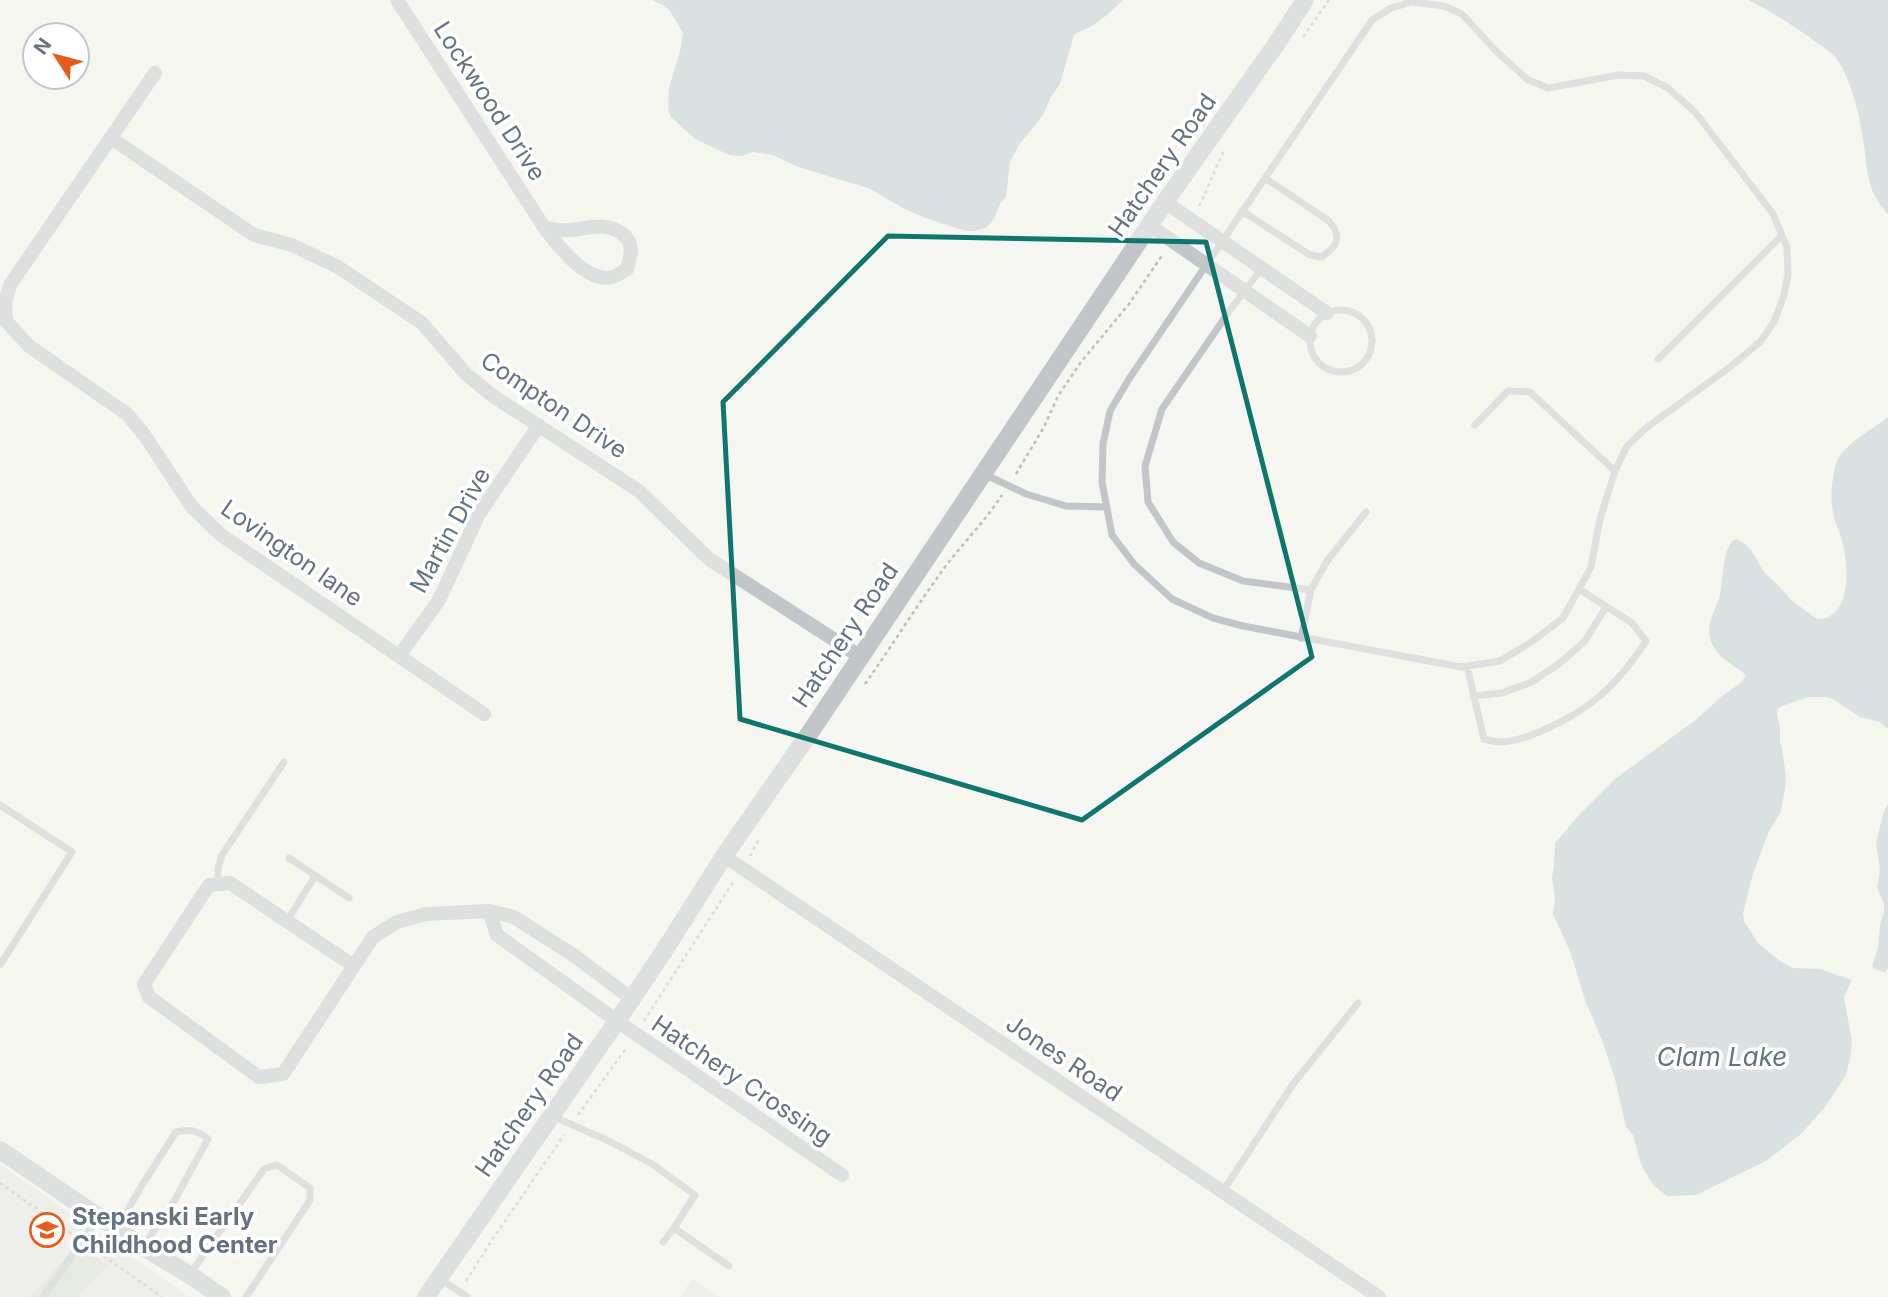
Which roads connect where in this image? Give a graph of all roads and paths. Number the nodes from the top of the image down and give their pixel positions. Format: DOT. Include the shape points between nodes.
graph roads {
  1 [pos="397,0"];
  2 [pos="1305,0"];
  3 [pos="1329,0"];
  4 [pos="1299,43"];
  5 [pos="155,73"];
  6 [pos="111,138"];
  7 [pos="1228,143"];
  8 [pos="1265,178"];
  9 [pos="1165,202"];
  10 [pos="1242,211"];
  11 [pos="1190,218"];
  12 [pos="1149,225"];
  13 [pos="544,227"];
  14 [pos="1782,235"];
  15 [pos="1223,240"];
  16 [pos="1173,241"];
  17 [pos="1206,263"];
  18 [pos="1262,268"];
  19 [pos="1245,290"];
  20 [pos="1327,313"];
  21 [pos="1310,336"];
  22 [pos="1658,359"];
  23 [pos="539,425"];
  24 [pos="1475,425"];
  25 [pos="1615,471"];
  26 [pos="983,473"];
  27 [pos="1008,485"];
  28 [pos="1107,507"];
  29 [pos="1366,512"];
  30 [pos="1579,589"];
  31 [pos="1311,590"];
  32 [pos="1606,607"];
  33 [pos="1301,638"];
  34 [pos="399,656"];
  35 [pos="861,657"];
  36 [pos="1467,666"];
  37 [pos="865,684"];
  38 [pos="1473,696"];
  39 [pos="484,714"];
  40 [pos="284,762"];
  41 [pos="0,805"];
  42 [pos="761,835"];
  43 [pos="724,856"];
  44 [pos="289,858"];
  45 [pos="742,868"];
  46 [pos="315,876"];
  47 [pos="218,884"];
  48 [pos="349,898"];
  49 [pos="489,911"];
  50 [pos="287,921"];
  51 [pos="0,965"];
  52 [pos="354,966"];
  53 [pos="632,999"];
  54 [pos="1358,1003"];
  55 [pos="617,1021"];
  56 [pos="635,1034"];
  57 [pos="551,1116"];
  58 [pos="571,1124"];
  59 [pos="0,1150"];
  60 [pos="842,1175"];
  61 [pos="1223,1191"];
  62 [pos="128,1209"];
  63 [pos="99,1217"];
  64 [pos="156,1227"];
  65 [pos="674,1227"];
  66 [pos="117,1230"];
  67 [pos="663,1242"];
  68 [pos="143,1247"];
  69 [pos="729,1266"];
  70 [pos="190,1275"];
  71 [pos="439,1278"];
  72 [pos="460,1291"];
  73 [pos="43,1297"];
  74 [pos="222,1297"];
  75 [pos="246,1297"];
  76 [pos="426,1297"];
  77 [pos="467,1297"];
  78 [pos="1379,1297"];
  1 -- 13 [label="street, Lockwood Drive"];
  2 -- 9 [label="street, Hatchery Road"];
  3 -- 4 [label="path"];
  5 -- 6 [label="street, Lovington lane"];
  6 -- 23 [label="street, Compton Drive" via="254,235 292,245 338,267 422,323 466,374"];
  6 -- 34 [label="street, Lovington lane" via="10,285 6,321 29,346 127,414 192,507 220,535"];
  7 -- 11 [label="path"];
  8 -- 10 [label="lane"];
  8 -- 10 [label="lane" via="1329,222 1336,230 1337,242 1331,251 1321,257 1310,255"];
  8 -- 14 [label="lane" via="1372,20 1412,2 1444,6 1462,14 1528,80 1548,89 1619,75 1644,76 1668,88 1696,113 1773,214"];
  9 -- 11 [label="street"];
  9 -- 12 [label="street, Hatchery Road"];
  10 -- 15 [label="lane"];
  11 -- 15 [label="street"];
  12 -- 16 [label="street"];
  12 -- 26 [label="street, Hatchery Road"];
  13 -- 13 [label="street, Lockwood Drive" via="579,267 612,278 627,269 632,252 627,237 612,227"];
  14 -- 22 [label="lane"];
  14 -- 25 [label="lane" via="1788,274 1784,295 1760,342 1646,428 1627,446"];
  15 -- 17 [label="lane"];
  15 -- 18 [label="street"];
  16 -- 17 [label="street"];
  16 -- 27 [label="path" via="1059,396"];
  17 -- 19 [label="street"];
  17 -- 28 [label="lane" via="1111,411 1103,444"];
  18 -- 19 [label="lane"];
  18 -- 20 [label="street"];
  19 -- 21 [label="street"];
  19 -- 31 [label="lane" via="1162,409 1145,466 1148,502 1173,542 1199,564 1243,581"];
  20 -- 21 [label="lane"];
  20 -- 21 [label="lane" via="1354,312 1365,320 1372,346 1366,359 1342,372 1329,369 1311,349"];
  23 -- 34 [label="street, Martin Drive" via="479,514 439,600"];
  23 -- 35 [label="street, Compton Drive" via="639,491 709,559"];
  24 -- 25 [label="lane" via="1508,391 1530,392"];
  25 -- 30 [label="lane" via="1591,567"];
  26 -- 27 [label="lane"];
  26 -- 35 [label="street, Hatchery Road"];
  27 -- 28 [label="lane" via="1066,506"];
  27 -- 37 [label="path"];
  28 -- 33 [label="lane" via="1112,535 1134,565 1172,599 1213,618"];
  29 -- 31 [label="lane" via="1327,561"];
  30 -- 32 [label="lane"];
  30 -- 36 [label="lane" via="1563,618 1530,643 1500,660"];
  31 -- 33 [label="lane"];
  32 -- 38 [label="lane" via="1585,641 1532,682 1503,693"];
  32 -- 38 [label="lane" via="1632,623 1646,641 1601,696 1530,737 1498,743 1483,739"];
  33 -- 36 [label="lane"];
  34 -- 39 [label="street, Lovington lane"];
  35 -- 43 [label="street, Hatchery Road"];
  36 -- 38 [label="lane"];
  40 -- 47 [label="lane" via="222,855"];
  41 -- 51 [label="lane" via="72,852"];
  42 -- 45 [label="path"];
  43 -- 45 [label="street, Jones Road"];
  43 -- 53 [label="street, Hatchery Road"];
  44 -- 46 [label="lane"];
  45 -- 56 [label="path"];
  45 -- 61 [label="street, Jones Road"];
  46 -- 48 [label="lane"];
  46 -- 50 [label="lane"];
  47 -- 50 [label="street" via="230,883"];
  47 -- 52 [label="street" via="209,885 144,984 149,997 259,1077 284,1073"];
  49 -- 52 [label="street" via="426,914 397,922 373,937"];
  49 -- 53 [label="street" via="514,917"];
  49 -- 55 [label="street, Hatchery Crossing" via="497,935"];
  50 -- 52 [label="street"];
  53 -- 55 [label="street, Hatchery Road"];
  54 -- 61 [label="lane" via="1293,1084"];
  55 -- 56 [label="street, Hatchery Crossing"];
  55 -- 57 [label="street, Hatchery Road"];
  56 -- 58 [label="path"];
  56 -- 60 [label="street, Hatchery Crossing"];
  57 -- 58 [label="lane"];
  57 -- 71 [label="street, Hatchery Road"];
  58 -- 65 [label="lane" via="652,1164 695,1195"];
  58 -- 72 [label="path"];
  59 -- 63 [label="street"];
  61 -- 78 [label="street, Jones Road"];
  62 -- 64 [label="lane"];
  62 -- 64 [label="lane" via="176,1132 188,1129 204,1135 208,1139"];
  62 -- 66 [label="lane"];
  63 -- 66 [label="street"];
  63 -- 73 [label="lane"];
  64 -- 68 [label="lane"];
  65 -- 67 [label="lane"];
  65 -- 69 [label="lane"];
  66 -- 68 [label="street"];
  68 -- 70 [label="street"];
  70 -- 74 [label="street"];
  70 -- 75 [label="lane" via="264,1169 277,1165 310,1188 310,1200"];
  71 -- 72 [label="lane"];
  71 -- 76 [label="street, Hatchery Road"];
  72 -- 77 [label="lane"];
}
